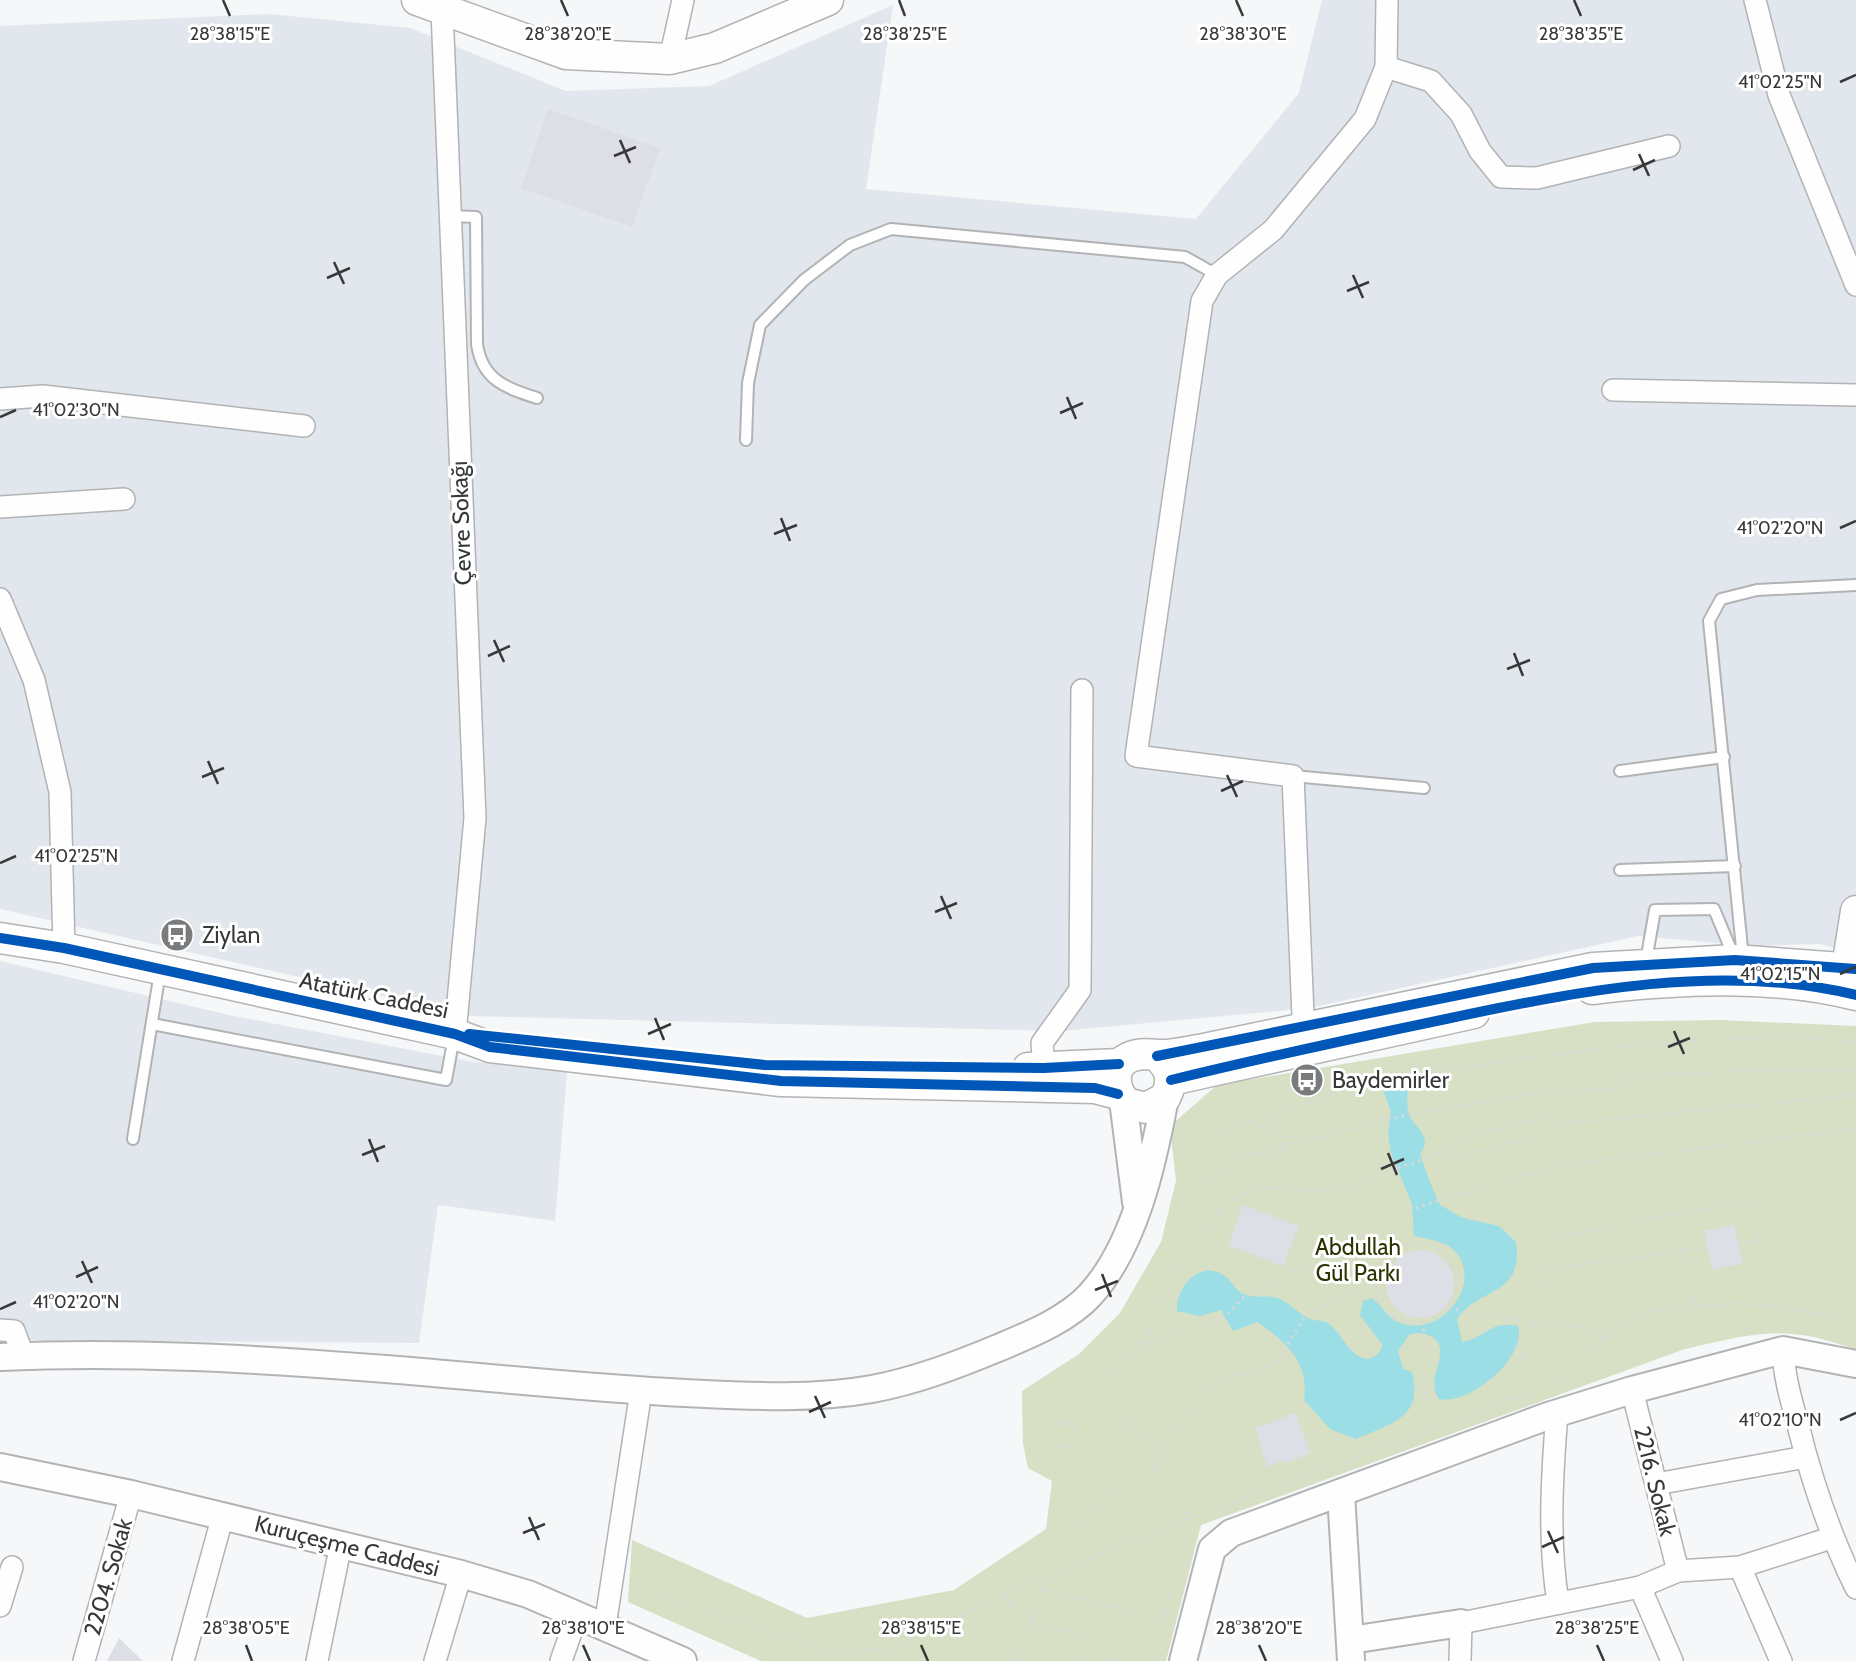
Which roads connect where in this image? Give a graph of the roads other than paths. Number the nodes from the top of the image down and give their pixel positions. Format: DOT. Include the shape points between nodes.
graph roads {
  1 [pos="683,0"];
  2 [pos="828,0"];
  3 [pos="1387,0"];
  4 [pos="1755,0"];
  5 [pos="430,5"];
  6 [pos="670,59"];
  7 [pos="1386,67"];
  8 [pos="1670,146"];
  9 [pos="450,216"];
  10 [pos="1217,275"];
  11 [pos="1856,285"];
  12 [pos="1613,390"];
  13 [pos="1856,395"];
  14 [pos="537,398"];
  15 [pos="0,399"];
  16 [pos="304,426"];
  17 [pos="746,440"];
  18 [pos="124,499"];
  19 [pos="0,507"];
  20 [pos="1856,585"];
  21 [pos="0,599"];
  22 [pos="1082,691"];
  23 [pos="1724,757"];
  24 [pos="1620,771"];
  25 [pos="1293,776"];
  26 [pos="1424,788"];
  27 [pos="1735,866"];
  28 [pos="1620,870"];
  29 [pos="1856,911"];
  30 [pos="0,938"];
  31 [pos="64,948"];
  32 [pos="1739,960"];
  33 [pos="1645,963"];
  34 [pos="160,970"];
  35 [pos="1849,981"];
  36 [pos="152,1024"];
  37 [pos="455,1034"];
  38 [pos="1304,1037"];
  39 [pos="1119,1064"];
  40 [pos="1044,1068"];
  41 [pos="1164,1078"];
  42 [pos="1121,1097"];
  43 [pos="133,1139"];
  44 [pos="1136,1206"];
  45 [pos="0,1330"];
  46 [pos="1783,1350"];
  47 [pos="12,1356"];
  48 [pos="1856,1364"];
  49 [pos="1632,1390"];
  50 [pos="641,1391"];
  51 [pos="1557,1413"];
  52 [pos="1806,1458"];
  53 [pos="0,1467"];
  54 [pos="1656,1484"];
  55 [pos="131,1493"];
  56 [pos="1341,1493"];
  57 [pos="222,1515"];
  58 [pos="1831,1538"];
  59 [pos="341,1544"];
  60 [pos="12,1567"];
  61 [pos="1740,1567"];
  62 [pos="1678,1571"];
  63 [pos="461,1573"];
  64 [pos="1640,1587"];
  65 [pos="1856,1588"];
  66 [pos="1558,1602"];
  67 [pos="0,1606"];
  68 [pos="577,1615"];
  69 [pos="1461,1623"];
  70 [pos="605,1626"];
  71 [pos="1351,1650"];
  72 [pos="84,1661"];
  73 [pos="183,1661"];
  74 [pos="317,1661"];
  75 [pos="435,1661"];
  76 [pos="561,1661"];
  77 [pos="683,1661"];
  78 [pos="1183,1661"];
  79 [pos="1460,1661"];
  80 [pos="1672,1661"];
  81 [pos="1781,1661"];
  1 -- 6 [label="street"];
  2 -- 6 [label="main road" via="715,48"];
  3 -- 7 [label="street"];
  4 -- 11 [label="street" via="1779,95"];
  5 -- 6 [label="main road" via="566,54"];
  5 -- 9 [label="street, Çevre Sokağı"];
  7 -- 8 [label="street" via="1431,81 1461,114 1480,151 1501,177 1537,178"];
  7 -- 10 [label="street" via="1365,119 1273,230"];
  9 -- 14 [label="lane" via="476,217 481,361 501,386"];
  9 -- 37 [label="street, Çevre Sokağı" via="475,818"];
  10 -- 17 [label="lane" via="1185,257 891,229 850,245 804,280 760,325 747,383"];
  10 -- 25 [label="street" via="1202,301 1136,756"];
  12 -- 13 [label="street"];
  15 -- 16 [label="street" via="43,396"];
  18 -- 19 [label="street"];
  20 -- 23 [label="lane" via="1757,590 1720,600 1709,621"];
  21 -- 31 [label="street" via="34,680 60,792"];
  22 -- 40 [label="street" via="1080,989 1042,1043"];
  23 -- 24 [label="lane"];
  23 -- 27 [label="lane"];
  25 -- 26 [label="lane"];
  25 -- 38 [label="street"];
  27 -- 28 [label="lane"];
  27 -- 32 [label="lane"];
  29 -- 35 [label="main road"];
  30 -- 31 [label="main road, Atatürk Caddesi"];
  31 -- 34 [label="main road, Atatürk Caddesi"];
  32 -- 33 [label="main road"];
  32 -- 33 [label="lane" via="1714,909 1656,910"];
  32 -- 35 [label="main road"];
  33 -- 38 [label="main road" via="1593,968"];
  34 -- 36 [label="lane"];
  34 -- 37 [label="main road, Atatürk Caddesi"];
  35 -- 38 [label="main road" via="1607,987"];
  36 -- 37 [label="lane" via="446,1080"];
  36 -- 43 [label="lane"];
  37 -- 40 [label="main road" via="765,1065"];
  37 -- 42 [label="main road, Atatürk Caddesi" via="490,1047 780,1081 1095,1088"];
  38 -- 41 [label="main road"];
  39 -- 40 [label="main road"];
  39 -- 41 [label="main road" via="1137,1054"];
  39 -- 42 [label="main road" via="1115,1084"];
  41 -- 42 [label="main road" via="1146,1108 1135,1107"];
  41 -- 44 [label="street" via="1146,1185"];
  42 -- 44 [label="street"];
  44 -- 50 [label="street" via="1122,1246 1088,1298 1039,1329 962,1363 897,1384 817,1395"];
  45 -- 47 [label="street" via="14,1331"];
  46 -- 48 [label="street"];
  46 -- 49 [label="street"];
  46 -- 52 [label="street" via="1784,1372"];
  47 -- 50 [label="street" via="136,1356 383,1369"];
  49 -- 51 [label="street"];
  49 -- 54 [label="street, 2216. Sokak"];
  50 -- 70 [label="street"];
  51 -- 56 [label="street"];
  51 -- 66 [label="street" via="1553,1464"];
  52 -- 54 [label="street"];
  52 -- 58 [label="street"];
  53 -- 55 [label="street, Kuruçeşme Caddesi"];
  54 -- 62 [label="street, 2216. Sokak"];
  55 -- 57 [label="street, Kuruçeşme Caddesi"];
  55 -- 72 [label="street, 2204. Sokak"];
  56 -- 71 [label="street"];
  56 -- 78 [label="street" via="1231,1533 1212,1549"];
  57 -- 59 [label="street, Kuruçeşme Caddesi"];
  57 -- 73 [label="street"];
  58 -- 61 [label="street"];
  58 -- 65 [label="street"];
  59 -- 63 [label="street, Kuruçeşme Caddesi"];
  59 -- 74 [label="street"];
  60 -- 67 [label="street"];
  61 -- 62 [label="street"];
  61 -- 81 [label="street"];
  62 -- 64 [label="street"];
  63 -- 68 [label="street, Kuruçeşme Caddesi"];
  63 -- 75 [label="street"];
  64 -- 66 [label="street"];
  64 -- 80 [label="street"];
  66 -- 69 [label="street"];
  68 -- 70 [label="street, Kuruçeşme Caddesi"];
  68 -- 76 [label="street"];
  69 -- 71 [label="street"];
  69 -- 79 [label="street"];
  70 -- 77 [label="street, Kuruçeşme Caddesi"];
}
